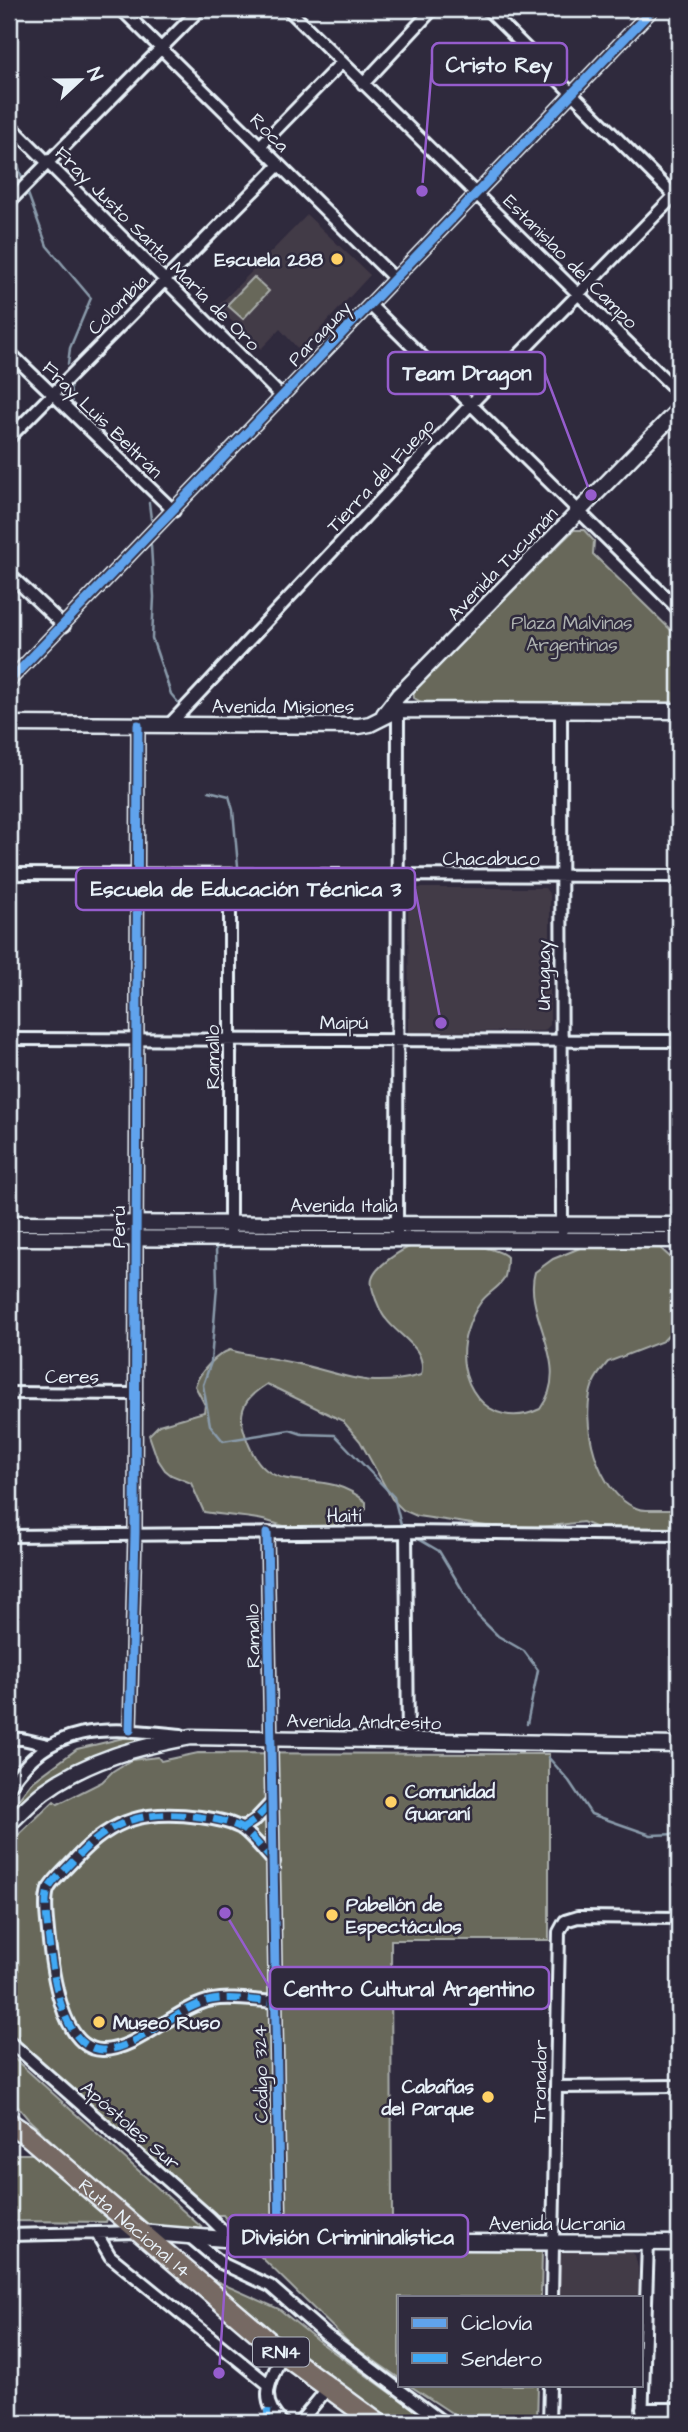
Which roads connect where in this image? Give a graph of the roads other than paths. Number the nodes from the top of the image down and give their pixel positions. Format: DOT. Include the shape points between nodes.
graph roads {
  1 [pos="121,9"];
  2 [pos="201,9"];
  3 [pos="288,9"];
  4 [pos="433,9"];
  5 [pos="487,9"];
  6 [pos="653,9"];
  7 [pos="161,48"];
  8 [pos="342,62"];
  9 [pos="363,84"];
  10 [pos="572,94"];
  11 [pos="9,124"];
  12 [pos="260,146"];
  13 [pos="48,163"];
  14 [pos="279,165"];
  15 [pos="477,193"];
  16 [pos="678,196"];
  17 [pos="9,202"];
  18 [pos="395,279"];
  19 [pos="165,280"];
  20 [pos="579,294"];
  21 [pos="370,305"];
  22 [pos="9,352"];
  23 [pos="679,393"];
  24 [pos="53,394"];
  25 [pos="282,397"];
  26 [pos="471,404"];
  27 [pos="679,409"];
  28 [pos="9,438"];
  29 [pos="174,510"];
  30 [pos="579,511"];
  31 [pos="9,574"];
  32 [pos="679,610"];
  33 [pos="64,626"];
  34 [pos="9,681"];
  35 [pos="398,703"];
  36 [pos="561,710"];
  37 [pos="679,711"];
  38 [pos="383,716"];
  39 [pos="9,724"];
  40 [pos="138,724"];
  41 [pos="169,725"];
  42 [pos="9,874"];
  43 [pos="137,874"];
  44 [pos="230,875"];
  45 [pos="398,875"];
  46 [pos="561,876"];
  47 [pos="679,876"];
  48 [pos="9,1039"];
  49 [pos="136,1039"];
  50 [pos="230,1039"];
  51 [pos="397,1040"];
  52 [pos="561,1040"];
  53 [pos="679,1041"];
  54 [pos="9,1223"];
  55 [pos="230,1223"];
  56 [pos="679,1225"];
  57 [pos="136,1231"];
  58 [pos="397,1232"];
  59 [pos="562,1232"];
  60 [pos="9,1238"];
  61 [pos="230,1239"];
  62 [pos="679,1240"];
  63 [pos="9,1393"];
  64 [pos="135,1394"];
  65 [pos="406,1532"];
  66 [pos="267,1533"];
  67 [pos="135,1534"];
  68 [pos="679,1535"];
  69 [pos="9,1536"];
  70 [pos="130,1730"];
  71 [pos="191,1737"];
  72 [pos="272,1738"];
  73 [pos="9,1739"];
  74 [pos="408,1741"];
  75 [pos="48,1745"];
  76 [pos="679,1745"];
  77 [pos="9,1788"];
  78 [pos="273,1801"];
  79 [pos="9,1824"];
  80 [pos="242,1829"];
  81 [pos="274,1862"];
  82 [pos="679,1918"];
  83 [pos="276,2002"];
  84 [pos="9,2041"];
  85 [pos="679,2086"];
  86 [pos="556,2087"];
  87 [pos="9,2113"];
  88 [pos="9,2123"];
  89 [pos="27,2135"];
  90 [pos="140,2232"];
  91 [pos="97,2234"];
  92 [pos="9,2235"];
  93 [pos="190,2237"];
  94 [pos="226,2239"];
  95 [pos="280,2241"];
  96 [pos="553,2242"];
  97 [pos="648,2243"];
  98 [pos="679,2243"];
  99 [pos="552,2296"];
  100 [pos="283,2354"];
  101 [pos="268,2384"];
  102 [pos="550,2386"];
  103 [pos="328,2388"];
  104 [pos="642,2409"];
  105 [pos="679,2409"];
  106 [pos="283,2423"];
  107 [pos="299,2423"];
  108 [pos="377,2423"];
  109 [pos="444,2423"];
  110 [pos="549,2423"];
  111 [pos="642,2423"];
  1 -- 7 [label="street, Roca"];
  2 -- 7 [label="street"];
  3 -- 8 [label="street, Estanislao del Campo"];
  4 -- 9 [label="street"];
  5 -- 10 [label="street"];
  6 -- 10 [label="street, Paraguay"];
  7 -- 12 [label="street, Roca"];
  7 -- 13 [label="street"];
  8 -- 9 [label="street, Estanislao del Campo"];
  8 -- 12 [label="street"];
  9 -- 15 [label="street, Estanislao del Campo"];
  10 -- 15 [label="street, Paraguay"];
  10 -- 16 [label="street"];
  11 -- 13 [label="street, Fray Justo Santa María de Oro"];
  12 -- 14 [label="street, Roca"];
  13 -- 17 [label="street"];
  13 -- 19 [label="street, Fray Justo Santa María de Oro"];
  14 -- 18 [label="street, Roca"];
  14 -- 19 [label="street, Colombia"];
  15 -- 18 [label="street, Paraguay"];
  15 -- 20 [label="street, Estanislao del Campo"];
  16 -- 20 [label="street, Tierra del Fuego"];
  18 -- 21 [label="street, Paraguay"];
  19 -- 24 [label="street, Colombia"];
  19 -- 25 [label="street, Fray Justo Santa María de Oro"];
  20 -- 23 [label="street, Estanislao del Campo"];
  20 -- 26 [label="street, Tierra del Fuego"];
  21 -- 25 [label="street, Paraguay"];
  21 -- 26 [label="street"];
  22 -- 24 [label="street, Fray Luis Beltrán"];
  24 -- 28 [label="street, Colombia"];
  24 -- 29 [label="street, Fray Luis Beltrán"];
  25 -- 29 [label="street, Paraguay"];
  26 -- 30 [label="street"];
  26 -- 41 [label="street, Tierra del Fuego"];
  27 -- 30 [label="main road, Avenida Tucumán"];
  29 -- 33 [label="street, Paraguay"];
  30 -- 32 [label="street"];
  30 -- 35 [label="main road, Avenida Tucumán"];
  31 -- 33 [label="street"];
  33 -- 34 [label="street, Paraguay"];
  35 -- 36 [label="main road"];
  35 -- 38 [label="main road, Avenida Tucumán"];
  35 -- 45 [label="street"];
  36 -- 37 [label="main road"];
  36 -- 46 [label="street, Uruguay"];
  38 -- 41 [label="main road, Avenida Misiones" via="359,726"];
  39 -- 40 [label="main road, Avenida Misiones"];
  40 -- 41 [label="main road, Avenida Misiones"];
  40 -- 43 [label="street, Perú"];
  42 -- 43 [label="street, Chacabuco"];
  43 -- 44 [label="street, Chacabuco"];
  43 -- 49 [label="street, Perú"];
  44 -- 45 [label="street, Chacabuco"];
  44 -- 50 [label="street, Ramallo"];
  45 -- 46 [label="street, Chacabuco"];
  45 -- 51 [label="street"];
  46 -- 47 [label="street, Chacabuco"];
  46 -- 52 [label="street, Uruguay"];
  48 -- 49 [label="street, Maipú"];
  49 -- 50 [label="street, Maipú"];
  49 -- 57 [label="street, Perú"];
  50 -- 51 [label="street, Maipú"];
  50 -- 55 [label="street, Ramallo"];
  51 -- 52 [label="street, Maipú"];
  51 -- 58 [label="street"];
  52 -- 53 [label="street, Maipú"];
  52 -- 59 [label="street, Uruguay"];
  54 -- 57 [label="main road, Avenida Italia"];
  55 -- 57 [label="main road, Avenida Italia"];
  55 -- 58 [label="main road, Avenida Italia"];
  55 -- 61 [label="street, Ramallo"];
  56 -- 59 [label="main road, Avenida Italia"];
  57 -- 60 [label="main road, Avenida Italia"];
  57 -- 61 [label="main road, Avenida Italia"];
  57 -- 64 [label="street, Perú"];
  58 -- 59 [label="main road, Avenida Italia"];
  58 -- 61 [label="main road, Avenida Italia"];
  59 -- 62 [label="main road, Avenida Italia"];
  63 -- 64 [label="street, Ceres"];
  64 -- 67 [label="street, Perú"];
  65 -- 66 [label="street, Haití"];
  65 -- 68 [label="street, Haití"];
  65 -- 74 [label="street"];
  66 -- 67 [label="street, Haití"];
  66 -- 72 [label="street, Ramallo"];
  67 -- 69 [label="street, Haití"];
  67 -- 70 [label="street, Perú"];
  70 -- 71 [label="street, Avenida Andresito"];
  70 -- 75 [label="street, Avenida Andresito" via="66,1736"];
  71 -- 72 [label="main road, Avenida Andresito"];
  71 -- 79 [label="main road" via="99,1760 44,1792"];
  72 -- 74 [label="main road, Avenida Andresito"];
  72 -- 78 [label="street, Código 324"];
  73 -- 75 [label="street, Avenida Andresito"];
  74 -- 76 [label="main road, Avenida Andresito"];
  75 -- 77 [label="street"];
  78 -- 80 [label="street"];
  78 -- 81 [label="street, Código 324"];
  80 -- 81 [label="street, Código 324"];
  80 -- 83 [label="street, Código 324" via="222,1820 144,1815 113,1826 89,1844 48,1889 48,1938 56,1986 73,2031 86,2045 102,2050 124,2045 212,2000"];
  81 -- 83 [label="street, Código 324"];
  82 -- 86 [label="street, Tronador" via="578,1917 565,1921 559,1932"];
  83 -- 95 [label="street, Código 324"];
  84 -- 94 [label="street, Apóstoles Sur" via="209,2217"];
  85 -- 86 [label="street"];
  86 -- 96 [label="street, Tronador"];
  87 -- 89 [label="highway, Ruta Nacional 14 / RN14"];
  88 -- 89 [label="highway, Ruta Nacional 14 / RN14"];
  89 -- 90 [label="highway, Ruta Nacional 14 / RN14"];
  90 -- 91 [label="street"];
  90 -- 93 [label="main road, Avenida Ucrania"];
  90 -- 100 [label="highway, Ruta Nacional 14 / RN14"];
  91 -- 92 [label="street"];
  91 -- 101 [label="street" via="110,2256"];
  93 -- 94 [label="main road, Avenida Ucrania"];
  93 -- 109 [label="street" via="221,2263 270,2286 326,2335"];
  94 -- 95 [label="main road, Avenida Ucrania"];
  95 -- 96 [label="main road, Avenida Ucrania"];
  96 -- 97 [label="main road, Avenida Ucrania"];
  96 -- 99 [label="street, Tronador"];
  97 -- 98 [label="main road, Avenida Ucrania"];
  97 -- 104 [label="street"];
  100 -- 101 [label="street"];
  100 -- 103 [label="highway, Ruta Nacional 14 / RN14"];
  101 -- 106 [label="street" via="268,2406"];
  102 -- 110 [label="street"];
  103 -- 107 [label="street"];
  103 -- 108 [label="highway, Ruta Nacional 14 / RN14"];
  104 -- 105 [label="street"];
  104 -- 111 [label="street"];
}
